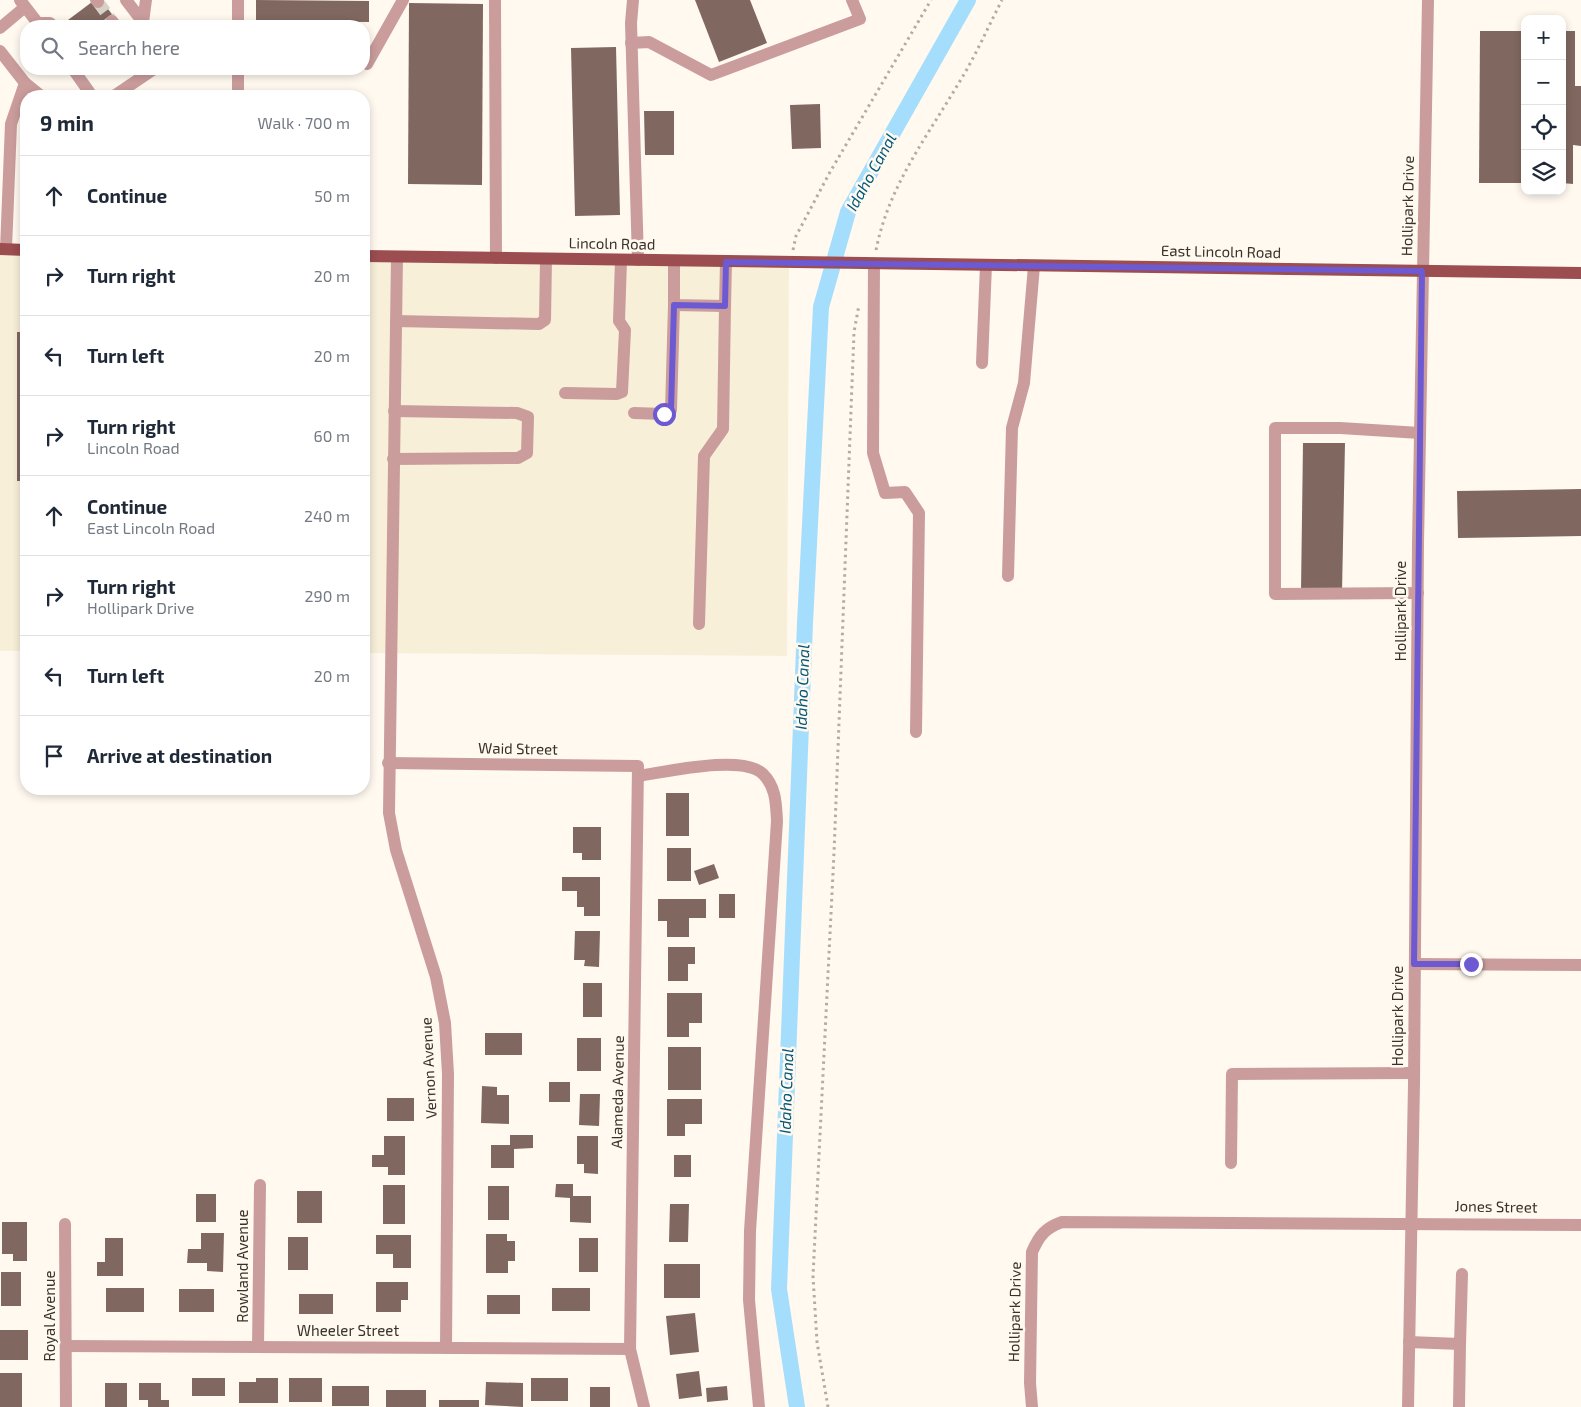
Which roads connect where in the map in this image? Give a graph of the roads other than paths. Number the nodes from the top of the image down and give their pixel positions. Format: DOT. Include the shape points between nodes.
graph roads {
  1 [pos="126,0"];
  2 [pos="146,0"];
  3 [pos="238,0"];
  4 [pos="403,0"];
  5 [pos="495,0"];
  6 [pos="633,0"];
  7 [pos="852,0"];
  8 [pos="1428,0"];
  9 [pos="22,3"];
  10 [pos="35,20"];
  11 [pos="142,20"];
  12 [pos="145,20"];
  13 [pos="238,20"];
  14 [pos="0,28"];
  15 [pos="631,43"];
  16 [pos="0,51"];
  17 [pos="370,59"];
  18 [pos="77,75"];
  19 [pos="145,75"];
  20 [pos="238,75"];
  21 [pos="25,83"];
  22 [pos="22,90"];
  23 [pos="34,90"];
  24 [pos="88,90"];
  25 [pos="123,90"];
  26 [pos="238,90"];
  27 [pos="20,94"];
  28 [pos="6,123"];
  29 [pos="3,249"];
  30 [pos="20,250"];
  31 [pos="370,256"];
  32 [pos="397,257"];
  33 [pos="496,258"];
  34 [pos="546,259"];
  35 [pos="621,260"];
  36 [pos="638,260"];
  37 [pos="674,261"];
  38 [pos="726,262"];
  39 [pos="860,264"];
  40 [pos="874,264"];
  41 [pos="986,266"];
  42 [pos="1034,266"];
  43 [pos="1422,271"];
  44 [pos="1581,273"];
  45 [pos="674,305"];
  46 [pos="725,306"];
  47 [pos="396,321"];
  48 [pos="982,363"];
  49 [pos="565,393"];
  50 [pos="394,411"];
  51 [pos="634,413"];
  52 [pos="1420,433"];
  53 [pos="394,459"];
  54 [pos="1008,576"];
  55 [pos="1418,593"];
  56 [pos="699,624"];
  57 [pos="916,732"];
  58 [pos="388,763"];
  59 [pos="638,776"];
  60 [pos="1414,964"];
  61 [pos="1581,965"];
  62 [pos="1414,1074"];
  63 [pos="1231,1163"];
  64 [pos="260,1185"];
  65 [pos="1411,1222"];
  66 [pos="65,1224"];
  67 [pos="1581,1225"];
  68 [pos="1462,1274"];
  69 [pos="1409,1342"];
  70 [pos="1460,1344"];
  71 [pos="66,1346"];
  72 [pos="258,1347"];
  73 [pos="446,1348"];
  74 [pos="630,1349"];
  75 [pos="66,1407"];
  76 [pos="644,1407"];
  77 [pos="759,1407"];
  78 [pos="1032,1407"];
  79 [pos="1408,1407"];
  80 [pos="1459,1407"];
  1 -- 11 [label="street"];
  2 -- 12 [label="street"];
  3 -- 13 [label="street"];
  4 -- 17 [label="street"];
  5 -- 33 [label="street"];
  6 -- 15 [label="street"];
  7 -- 15 [label="street" via="860,19 711,76 649,42"];
  8 -- 43 [label="street, Hollipark Drive"];
  9 -- 10 [label="street"];
  9 -- 14 [label="street"];
  15 -- 36 [label="street"];
  16 -- 21 [label="street"];
  18 -- 24 [label="street"];
  19 -- 25 [label="street"];
  20 -- 26 [label="street"];
  21 -- 22 [label="street"];
  21 -- 23 [label="street"];
  27 -- 28 [label="street"];
  28 -- 29 [label="street"];
  29 -- 30 [label="main road"];
  31 -- 32 [label="main road, Lincoln Road"];
  32 -- 33 [label="main road, Lincoln Road"];
  32 -- 47 [label="street, Vernon Avenue"];
  33 -- 34 [label="main road, Lincoln Road"];
  34 -- 35 [label="main road, Lincoln Road"];
  34 -- 47 [label="street" via="545,320 539,324"];
  35 -- 36 [label="main road, Lincoln Road"];
  35 -- 49 [label="street" via="619,321 625,330 622,392"];
  36 -- 37 [label="main road, Lincoln Road"];
  37 -- 38 [label="main road, Lincoln Road"];
  37 -- 45 [label="street"];
  38 -- 39 [label="main road, Lincoln Road"];
  38 -- 46 [label="street"];
  39 -- 40 [label="main road, East Lincoln Road"];
  40 -- 41 [label="main road, East Lincoln Road"];
  40 -- 57 [label="street" via="872,453 885,494 905,492 919,513"];
  41 -- 42 [label="main road, East Lincoln Road"];
  41 -- 48 [label="street"];
  42 -- 43 [label="main road, East Lincoln Road"];
  42 -- 54 [label="street" via="1024,383 1012,428"];
  43 -- 44 [label="main road, East Lincoln Road"];
  43 -- 52 [label="street, Hollipark Drive"];
  45 -- 46 [label="street"];
  45 -- 51 [label="street" via="671,410 664,414"];
  46 -- 56 [label="street" via="723,429 704,456"];
  47 -- 50 [label="street, Vernon Avenue"];
  50 -- 53 [label="street, Vernon Avenue"];
  50 -- 53 [label="street" via="517,413 528,417 527,452 518,458"];
  52 -- 55 [label="street, Hollipark Drive"];
  52 -- 55 [label="street" via="1275,428 1275,594"];
  53 -- 58 [label="street, Vernon Avenue"];
  55 -- 60 [label="street, Hollipark Drive"];
  58 -- 59 [label="street, Waid Street" via="638,766"];
  58 -- 73 [label="street, Vernon Avenue" via="389,813 396,850 436,977 445,1023 448,1074"];
  59 -- 74 [label="street, Alameda Avenue"];
  59 -- 77 [label="street" via="726,764 748,766 762,773 775,792 777,821 750,1231 749,1300"];
  60 -- 61 [label="street"];
  60 -- 62 [label="street, Hollipark Drive"];
  62 -- 63 [label="street" via="1232,1074"];
  62 -- 65 [label="street, Hollipark Drive"];
  64 -- 72 [label="street, Rowland Avenue"];
  65 -- 67 [label="street, Jones Street"];
  65 -- 69 [label="street, Hollipark Drive"];
  65 -- 78 [label="street, Hollipark Drive" via="1074,1221 1047,1228 1032,1252"];
  66 -- 71 [label="street, Royal Avenue"];
  68 -- 70 [label="street"];
  69 -- 70 [label="street"];
  69 -- 79 [label="street, Hollipark Drive"];
  70 -- 80 [label="street"];
  71 -- 72 [label="street, Wheeler Street"];
  71 -- 75 [label="street, Royal Avenue"];
  72 -- 73 [label="street, Wheeler Street"];
  73 -- 74 [label="street, Wheeler Street"];
  74 -- 76 [label="street, Alameda Avenue"];
}
